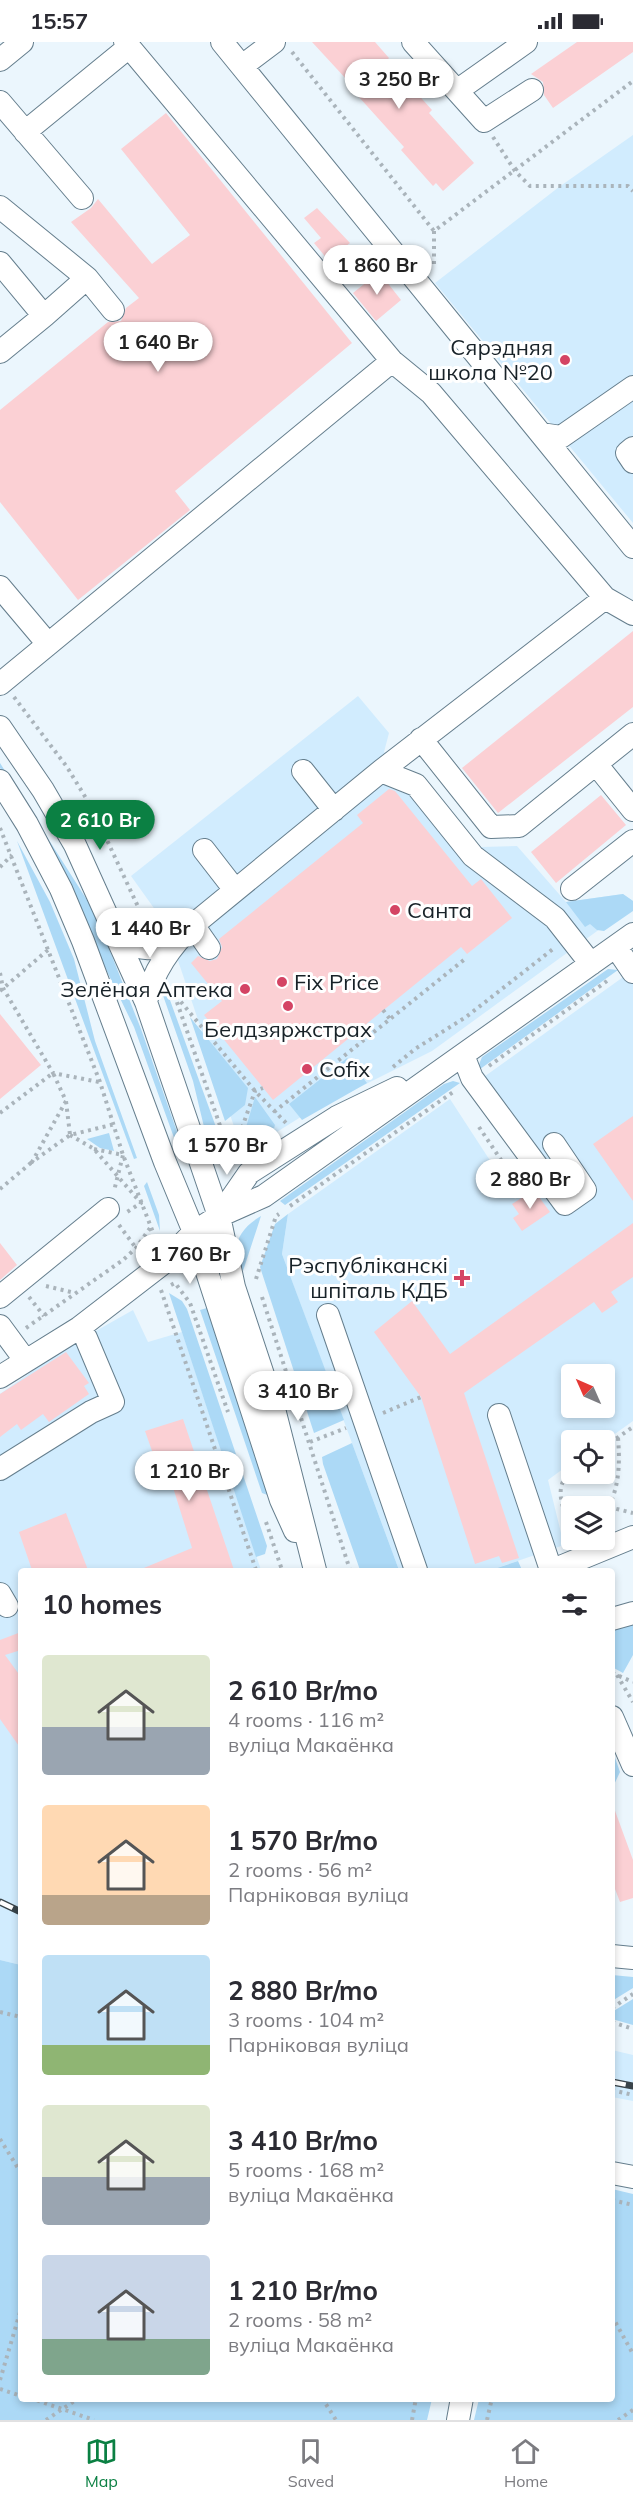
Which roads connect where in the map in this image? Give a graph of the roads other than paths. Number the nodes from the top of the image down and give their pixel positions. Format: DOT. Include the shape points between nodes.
graph roads {
  1 [pos="22,42"];
  2 [pos="222,42"];
  3 [pos="413,42"];
  4 [pos="526,42"];
  5 [pos="127,45"];
  6 [pos="283,46"];
  7 [pos="0,60"];
  8 [pos="242,66"];
  9 [pos="458,90"];
  10 [pos="532,90"];
  11 [pos="0,102"];
  12 [pos="25,132"];
  13 [pos="82,198"];
  14 [pos="0,207"];
  15 [pos="0,263"];
  16 [pos="87,278"];
  17 [pos="113,310"];
  18 [pos="44,316"];
  19 [pos="0,352"];
  20 [pos="392,361"];
  21 [pos="633,387"];
  22 [pos="541,434"];
  23 [pos="633,448"];
  24 [pos="633,462"];
  25 [pos="633,547"];
  26 [pos="0,587"];
  27 [pos="605,598"];
  28 [pos="633,614"];
  29 [pos="48,644"];
  30 [pos="2,683"];
  31 [pos="0,727"];
  32 [pos="633,734"];
  33 [pos="421,739"];
  34 [pos="596,764"];
  35 [pos="303,771"];
  36 [pos="0,781"];
  37 [pos="375,784"];
  38 [pos="334,810"];
  39 [pos="633,810"];
  40 [pos="633,841"];
  41 [pos="204,850"];
  42 [pos="573,889"];
  43 [pos="235,890"];
  44 [pos="116,932"];
  45 [pos="186,932"];
  46 [pos="624,940"];
  47 [pos="209,948"];
  48 [pos="160,956"];
  49 [pos="587,957"];
  50 [pos="633,972"];
  51 [pos="146,1002"];
  52 [pos="463,1055"];
  53 [pos="554,1144"];
  54 [pos="117,1211"];
  55 [pos="219,1216"];
  56 [pos="194,1232"];
  57 [pos="10,1298"];
  58 [pos="328,1315"];
  59 [pos="79,1328"];
  60 [pos="11,1329"];
  61 [pos="25,1360"];
  62 [pos="0,1377"];
  63 [pos="500,1415"];
  64 [pos="0,1469"];
  65 [pos="633,1537"];
  66 [pos="313,1568"];
  67 [pos="314,1568"];
  68 [pos="415,1568"];
  69 [pos="551,1568"];
  70 [pos="557,1568"];
  71 [pos="633,1613"];
  72 [pos="615,1618"];
  73 [pos="615,1724"];
  74 [pos="633,1765"];
  75 [pos="615,1956"];
  76 [pos="633,1959"];
  77 [pos="615,2174"];
  78 [pos="633,2177"];
  79 [pos="461,2402"];
  80 [pos="458,2420"];
  1 -- 7 [label="street"];
  2 -- 8 [label="street"];
  3 -- 9 [label="street"];
  4 -- 9 [label="street"];
  5 -- 12 [label="street"];
  5 -- 20 [label="street"];
  6 -- 8 [label="street"];
  8 -- 22 [label="street"];
  9 -- 10 [label="street" via="484,121"];
  11 -- 12 [label="street"];
  12 -- 13 [label="street"];
  14 -- 16 [label="street"];
  15 -- 18 [label="street"];
  16 -- 17 [label="street"];
  16 -- 18 [label="street"];
  18 -- 19 [label="street"];
  20 -- 27 [label="street" via="431,393"];
  20 -- 29 [label="street"];
  21 -- 22 [label="street" via="561,437"];
  22 -- 25 [label="street"];
  23 -- 24 [label="street" via="627,453"];
  26 -- 29 [label="street"];
  27 -- 28 [label="street"];
  27 -- 33 [label="street"];
  29 -- 30 [label="street"];
  31 -- 44 [label="street" via="75,845"];
  32 -- 34 [label="street"];
  33 -- 34 [label="street" via="491,827 519,826"];
  33 -- 37 [label="street"];
  34 -- 39 [label="street"];
  35 -- 38 [label="street"];
  36 -- 56 [label="street" via="61,889"];
  37 -- 38 [label="street"];
  37 -- 49 [label="street" via="416,785 473,856 546,909"];
  38 -- 43 [label="street"];
  40 -- 42 [label="street"];
  41 -- 43 [label="street"];
  43 -- 45 [label="street"];
  44 -- 48 [label="street" via="138,948"];
  44 -- 51 [label="street"];
  45 -- 47 [label="street"];
  45 -- 48 [label="street"];
  46 -- 49 [label="street"];
  46 -- 50 [label="street"];
  48 -- 51 [label="street"];
  49 -- 52 [label="street"];
  51 -- 55 [label="street"];
  52 -- 53 [label="street" via="471,1078 566,1204 585,1190"];
  52 -- 55 [label="street" via="264,1196"];
  54 -- 57 [label="street"];
  55 -- 56 [label="street"];
  55 -- 67 [label="street" via="234,1287 273,1405"];
  56 -- 59 [label="street" via="166,1261"];
  56 -- 66 [label="street" via="281,1500"];
  58 -- 68 [label="street"];
  59 -- 61 [label="street"];
  59 -- 64 [label="street" via="113,1402"];
  60 -- 61 [label="street"];
  61 -- 62 [label="street"];
  63 -- 69 [label="street"];
  65 -- 70 [label="street"];
  71 -- 72 [label="street"];
  73 -- 74 [label="street"];
  75 -- 76 [label="street"];
  77 -- 78 [label="street"];
  79 -- 80 [label="street"];
}
